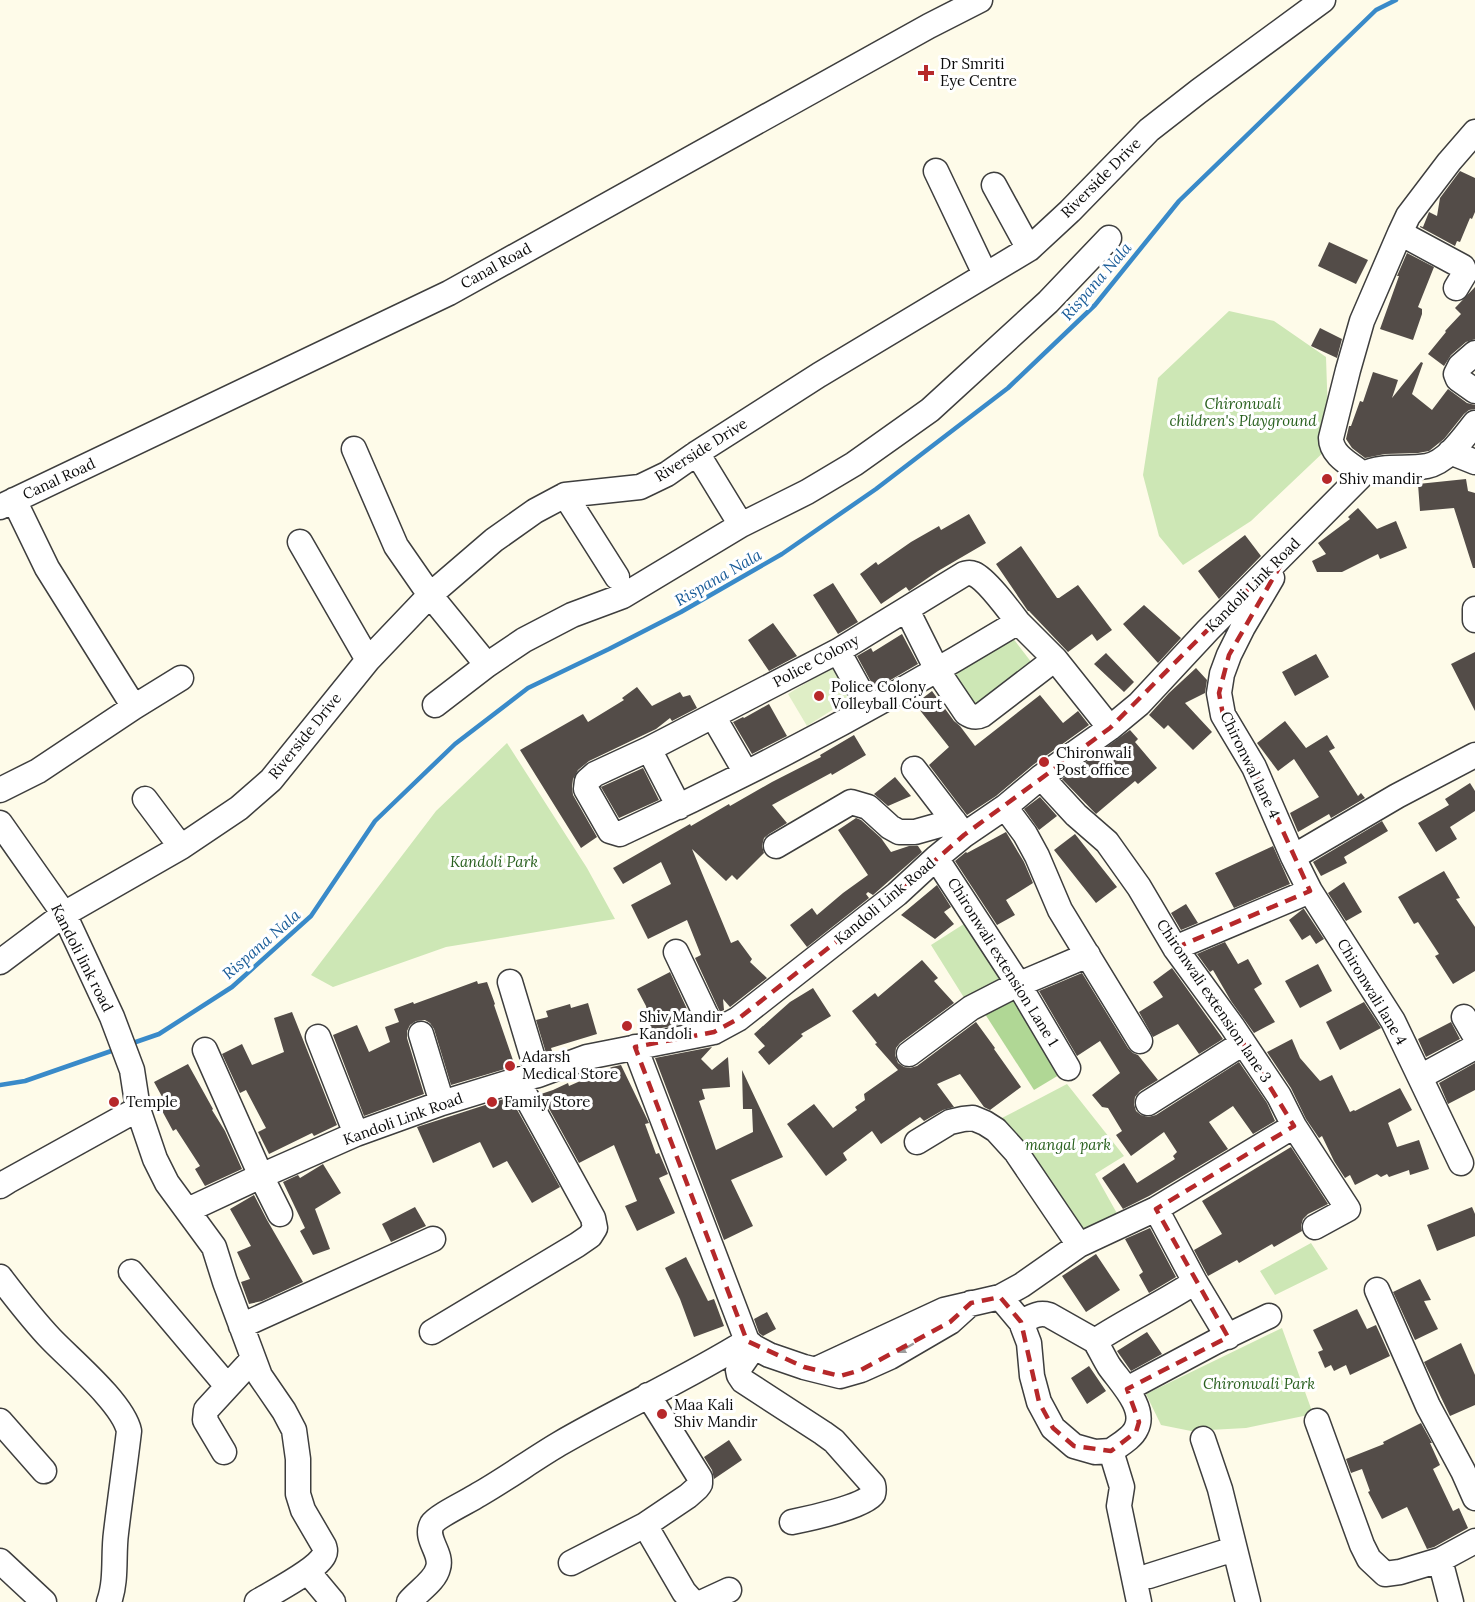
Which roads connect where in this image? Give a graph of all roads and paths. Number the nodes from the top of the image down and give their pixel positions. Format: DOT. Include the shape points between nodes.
graph roads {
  1 [pos="980,0"];
  2 [pos="1323,0"];
  3 [pos="1474,135"];
  4 [pos="936,171"];
  5 [pos="994,185"];
  6 [pos="1400,233"];
  7 [pos="1109,238"];
  8 [pos="1029,249"];
  9 [pos="985,274"];
  10 [pos="1456,288"];
  11 [pos="1475,353"];
  12 [pos="1475,391"];
  13 [pos="1475,423"];
  14 [pos="354,449"];
  15 [pos="1450,452"];
  16 [pos="697,453"];
  17 [pos="1475,462"];
  18 [pos="1363,474"];
  19 [pos="565,495"];
  20 [pos="7,503"];
  21 [pos="741,525"];
  22 [pos="300,542"];
  23 [pos="1292,546"];
  24 [pos="617,577"];
  25 [pos="430,595"];
  26 [pos="1475,609"];
  27 [pos="907,610"];
  28 [pos="1475,620"];
  29 [pos="1018,622"];
  30 [pos="838,651"];
  31 [pos="1055,659"];
  32 [pos="368,660"];
  33 [pos="487,665"];
  34 [pos="938,670"];
  35 [pos="181,678"];
  36 [pos="435,705"];
  37 [pos="134,707"];
  38 [pos="869,707"];
  39 [pos="712,716"];
  40 [pos="1110,729"];
  41 [pos="649,749"];
  42 [pos="1475,755"];
  43 [pos="914,769"];
  44 [pos="746,773"];
  45 [pos="1041,777"];
  46 [pos="0,790"];
  47 [pos="145,799"];
  48 [pos="679,807"];
  49 [pos="1005,807"];
  50 [pos="0,823"];
  51 [pos="959,828"];
  52 [pos="776,846"];
  53 [pos="181,848"];
  54 [pos="1293,857"];
  55 [pos="936,858"];
  56 [pos="1310,891"];
  57 [pos="64,914"];
  58 [pos="1175,948"];
  59 [pos="676,952"];
  60 [pos="1088,955"];
  61 [pos="0,962"];
  62 [pos="510,982"];
  63 [pos="1019,984"];
  64 [pos="714,1032"];
  65 [pos="421,1034"];
  66 [pos="318,1037"];
  67 [pos="1140,1041"];
  68 [pos="1244,1043"];
  69 [pos="635,1047"];
  70 [pos="1475,1047"];
  71 [pos="205,1050"];
  72 [pos="909,1054"];
  73 [pos="1068,1068"];
  74 [pos="527,1077"];
  75 [pos="1420,1077"];
  76 [pos="442,1103"];
  77 [pos="1148,1103"];
  78 [pos="138,1109"];
  79 [pos="1294,1126"];
  80 [pos="356,1134"];
  81 [pos="917,1142"];
  82 [pos="1461,1163"];
  83 [pos="261,1176"];
  84 [pos="0,1186"];
  85 [pos="1156,1209"];
  86 [pos="188,1210"];
  87 [pos="280,1214"];
  88 [pos="1315,1227"];
  89 [pos="433,1239"];
  90 [pos="1079,1245"];
  91 [pos="131,1272"];
  92 [pos="0,1277"];
  93 [pos="1195,1282"];
  94 [pos="1377,1290"];
  95 [pos="1000,1297"];
  96 [pos="1269,1316"];
  97 [pos="1021,1322"];
  98 [pos="241,1326"];
  99 [pos="432,1332"];
  100 [pos="1228,1337"];
  101 [pos="1095,1341"];
  102 [pos="751,1344"];
  103 [pos="253,1359"];
  104 [pos="227,1386"];
  105 [pos="1127,1389"];
  106 [pos="648,1395"];
  107 [pos="0,1421"];
  108 [pos="1317,1421"];
  109 [pos="1203,1439"];
  110 [pos="1111,1451"];
  111 [pos="224,1452"];
  112 [pos="44,1471"];
  113 [pos="1122,1487"];
  114 [pos="1475,1498"];
  115 [pos="792,1522"];
  116 [pos="645,1525"];
  117 [pos="1475,1541"];
  118 [pos="1234,1549"];
  119 [pos="1440,1560"];
  120 [pos="0,1561"];
  121 [pos="571,1563"];
  122 [pos="308,1572"];
  123 [pos="1149,1576"];
  124 [pos="729,1590"];
  125 [pos="263,1600"];
  126 [pos="44,1602"];
  127 [pos="109,1602"];
  128 [pos="333,1602"];
  129 [pos="410,1602"];
  130 [pos="696,1602"];
  131 [pos="703,1602"];
  132 [pos="1139,1602"];
  133 [pos="1153,1602"];
  134 [pos="1248,1602"];
  135 [pos="1451,1602"];
  1 -- 20 [label="street, Canal Road" via="448,292"];
  2 -- 8 [label="street, Riverside Drive" via="1149,130"];
  3 -- 6 [label="street" via="1408,216"];
  4 -- 9 [label="street"];
  5 -- 8 [label="street"];
  6 -- 10 [label="street" via="1463,267 1465,273"];
  6 -- 18 [label="street" via="1362,321 1331,438 1335,452"];
  7 -- 21 [label="street" via="1048,302 930,410 854,464"];
  8 -- 9 [label="street, Riverside Drive"];
  9 -- 16 [label="street, Riverside Drive"];
  11 -- 12 [label="street" via="1457,370 1456,376"];
  13 -- 15 [label="street"];
  14 -- 25 [label="street" via="396,546"];
  15 -- 17 [label="street"];
  15 -- 18 [label="street" via="1429,466 1373,469"];
  16 -- 19 [label="street, Riverside Drive" via="640,487"];
  16 -- 21 [label="street"];
  18 -- 23 [label="street, Kandoli Link Road"];
  19 -- 24 [label="street"];
  19 -- 25 [label="street, Riverside Drive" via="494,540"];
  20 -- 37 [label="street"];
  21 -- 33 [label="street" via="623,596 572,615"];
  22 -- 32 [label="street"];
  23 -- 40 [label="street, Kandoli Link Road"];
  23 -- 54 [label="street, Chironwal lane 4" via="1238,636 1222,674 1219,693 1223,715 1254,767"];
  25 -- 32 [label="street, Riverside Drive"];
  25 -- 33 [label="street"];
  26 -- 28 [label="street"];
  27 -- 29 [label="street, Police Colony" via="970,573 983,580"];
  27 -- 30 [label="street, Police Colony"];
  27 -- 34 [label="street"];
  29 -- 31 [label="street"];
  29 -- 34 [label="street"];
  30 -- 38 [label="street"];
  30 -- 39 [label="street, Police Colony"];
  31 -- 34 [label="street" via="977,717 966,713"];
  31 -- 40 [label="street"];
  32 -- 53 [label="street, Riverside Drive" via="271,780 239,808"];
  33 -- 36 [label="street"];
  34 -- 38 [label="street"];
  35 -- 37 [label="street"];
  37 -- 46 [label="street" via="38,771"];
  38 -- 44 [label="street"];
  39 -- 41 [label="street, Police Colony"];
  39 -- 44 [label="street"];
  40 -- 45 [label="street, Kandoli Link Road"];
  41 -- 48 [label="street"];
  41 -- 48 [label="street, Police Colony" via="595,774 586,789 610,831 615,833"];
  42 -- 54 [label="street"];
  43 -- 51 [label="street"];
  44 -- 48 [label="street"];
  45 -- 49 [label="street, Kandoli Link Road"];
  45 -- 58 [label="street, Chironwali extension lane 3" via="1107,842"];
  47 -- 53 [label="street"];
  49 -- 51 [label="street, Kandoli Link Road"];
  49 -- 60 [label="street" via="1025,834 1060,910"];
  50 -- 57 [label="street, Kandoli link road"];
  51 -- 52 [label="street" via="899,832 868,807 851,802"];
  51 -- 55 [label="street, Kandoli Link Road"];
  53 -- 57 [label="street, Riverside Drive"];
  54 -- 56 [label="street, Chironwali lane 4"];
  55 -- 63 [label="street, Chironwali extension Lane 1"];
  55 -- 64 [label="street, Kandoli Link Road" via="897,894 738,1019"];
  56 -- 58 [label="street"];
  56 -- 75 [label="street, Chironwali lane 4" via="1393,1021"];
  57 -- 61 [label="street, Riverside Drive"];
  57 -- 78 [label="street, Kandoli link road" via="112,1017 132,1070"];
  58 -- 68 [label="street, Chironwali extension lane 3"];
  59 -- 64 [label="street"];
  60 -- 63 [label="street"];
  60 -- 67 [label="street"];
  62 -- 74 [label="street"];
  63 -- 72 [label="street" via="970,1008"];
  63 -- 73 [label="street, Chironwali extension Lane 1"];
  64 -- 69 [label="street, Kandoli Link Road"];
  65 -- 76 [label="street"];
  66 -- 80 [label="street"];
  68 -- 77 [label="street"];
  68 -- 79 [label="street, Chironwali extension lane 3"];
  69 -- 74 [label="street, Kandoli Link Road" via="587,1057"];
  69 -- 102 [label="street"];
  70 -- 75 [label="street"];
  71 -- 83 [label="street"];
  74 -- 76 [label="street, Kandoli Link Road"];
  74 -- 99 [label="street" via="595,1228 577,1245"];
  75 -- 82 [label="street, Chironwali lane 4"];
  76 -- 80 [label="street, Kandoli Link Road"];
  78 -- 84 [label="street"];
  78 -- 86 [label="street" via="154,1159"];
  79 -- 85 [label="street"];
  79 -- 88 [label="street, Chironwali extension lane 3" via="1348,1209"];
  80 -- 83 [label="street, Kandoli Link Road"];
  81 -- 90 [label="street" via="950,1122 963,1119 973,1118 996,1130 1016,1152"];
  83 -- 86 [label="street, Kandoli Link Road"];
  83 -- 87 [label="street"];
  85 -- 90 [label="street"];
  85 -- 93 [label="street"];
  86 -- 98 [label="street" via="214,1247"];
  89 -- 98 [label="street"];
  90 -- 95 [label="street"];
  91 -- 104 [label="street"];
  92 -- 127 [label="street" via="127,1422"];
  93 -- 100 [label="street"];
  93 -- 101 [label="street"];
  94 -- 114 [label="street" via="1428,1406"];
  95 -- 97 [label="street"];
  95 -- 102 [label="street" via="972,1303 950,1322 890,1357 840,1376 769,1355"];
  96 -- 100 [label="street"];
  97 -- 101 [label="street" via="1038,1314 1049,1315"];
  97 -- 110 [label="street" via="1029,1343 1039,1402 1053,1428 1074,1446 1095,1452"];
  98 -- 103 [label="street"];
  100 -- 105 [label="street"];
  101 -- 105 [label="street"];
  102 -- 106 [label="street"];
  102 -- 115 [label="street" via="739,1365 743,1381 823,1432 873,1485 874,1492 863,1502"];
  103 -- 104 [label="street"];
  103 -- 122 [label="street" via="294,1430 298,1494 324,1546 323,1556"];
  104 -- 111 [label="street" via="206,1410 205,1420"];
  105 -- 110 [label="street" via="1139,1422 1136,1432"];
  106 -- 116 [label="street" via="700,1478 700,1484"];
  106 -- 129 [label="street" via="440,1516 430,1533 439,1566"];
  107 -- 112 [label="street"];
  108 -- 119 [label="street" via="1369,1559 1385,1574"];
  109 -- 118 [label="street"];
  110 -- 113 [label="street"];
  113 -- 123 [label="street" via="1132,1498"];
  113 -- 132 [label="street" via="1119,1506"];
  116 -- 121 [label="street"];
  116 -- 130 [label="street" via="684,1592"];
  117 -- 119 [label="street"];
  118 -- 123 [label="street"];
  118 -- 134 [label="street"];
  119 -- 135 [label="street"];
  120 -- 126 [label="street"];
  122 -- 125 [label="street"];
  122 -- 128 [label="street"];
  123 -- 133 [label="street"];
  124 -- 131 [label="street"];
}
